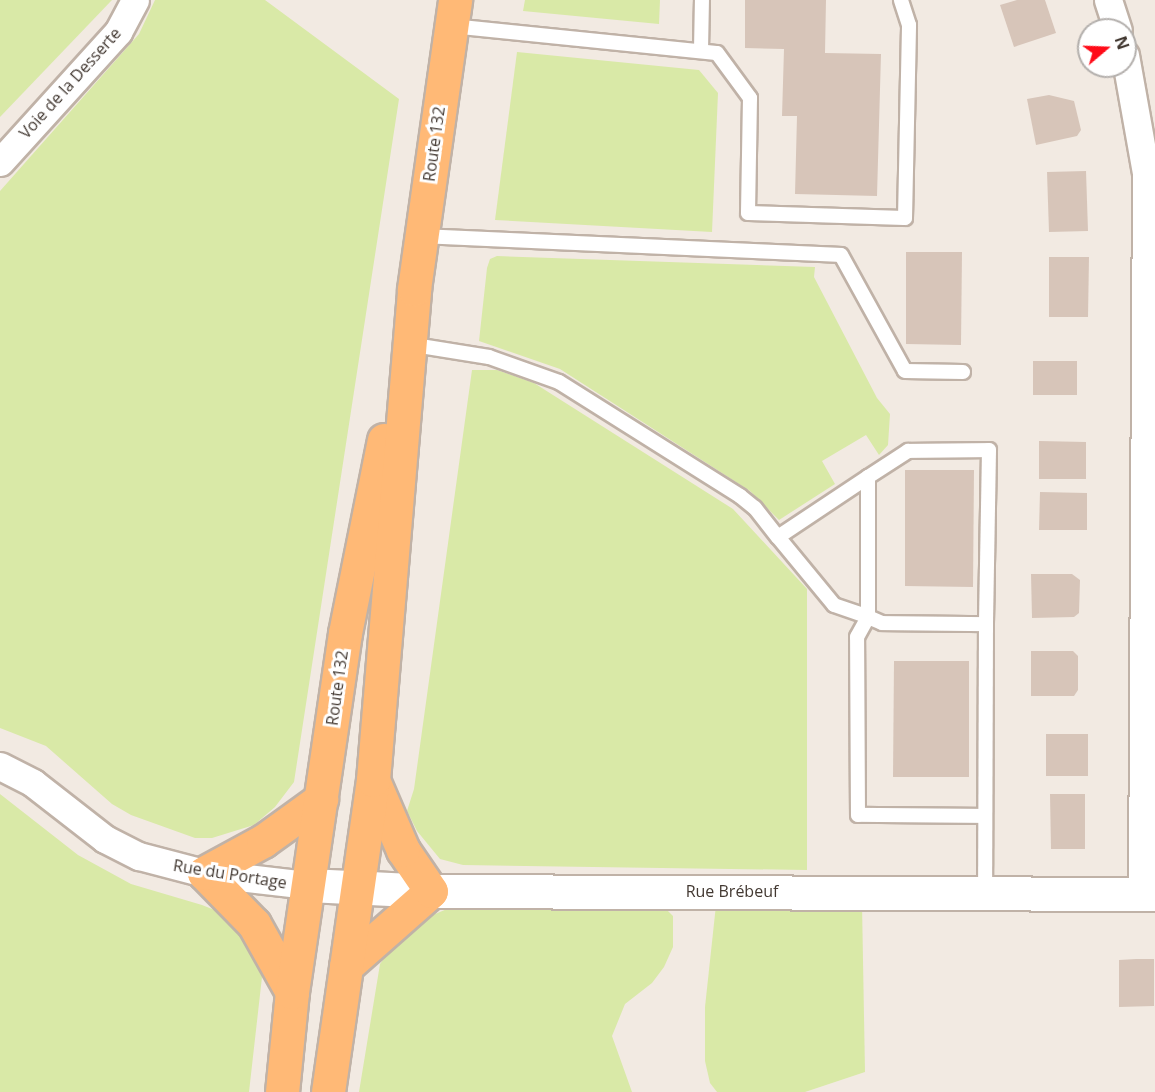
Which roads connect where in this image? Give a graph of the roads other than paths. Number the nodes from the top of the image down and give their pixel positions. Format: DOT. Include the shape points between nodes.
graph roads {
  1 [pos="135,0"];
  2 [pos="702,0"];
  3 [pos="901,0"];
  4 [pos="1108,0"];
  5 [pos="453,13"];
  6 [pos="1114,18"];
  7 [pos="701,50"];
  8 [pos="1129,78"];
  9 [pos="0,162"];
  10 [pos="422,236"];
  11 [pos="1151,276"];
  12 [pos="406,344"];
  13 [pos="963,372"];
  14 [pos="868,477"];
  15 [pos="778,537"];
  16 [pos="1151,563"];
  17 [pos="868,617"];
  18 [pos="986,624"];
  19 [pos="0,766"];
  20 [pos="373,780"];
  21 [pos="321,799"];
  22 [pos="984,816"];
  23 [pos="204,873"];
  24 [pos="308,885"];
  25 [pos="356,888"];
  26 [pos="431,891"];
  27 [pos="985,892"];
  28 [pos="1149,894"];
  29 [pos="346,966"];
  30 [pos="292,992"];
  31 [pos="282,1092"];
  32 [pos="328,1092"];
  1 -- 9 [label="street, Voie de la Desserte" via="118,32"];
  2 -- 7 [label="lane"];
  3 -- 7 [label="lane" via="909,25 905,218 748,213 750,98 723,57"];
  4 -- 6 [label="street"];
  5 -- 7 [label="lane"];
  5 -- 10 [label="highway, Route 132"];
  8 -- 11 [label="street" via="1146,174"];
  10 -- 12 [label="highway, Route 132"];
  10 -- 13 [label="lane" via="842,255 905,371"];
  11 -- 16 [label="street"];
  12 -- 15 [label="lane" via="489,357 559,382 740,496"];
  12 -- 20 [label="highway, Route 132"];
  12 -- 21 [label="highway, Route 132" via="345,633"];
  14 -- 15 [label="lane"];
  14 -- 17 [label="lane"];
  14 -- 18 [label="lane" via="908,451 988,450"];
  15 -- 17 [label="lane" via="834,605"];
  16 -- 28 [label="street"];
  17 -- 18 [label="lane" via="882,623"];
  17 -- 22 [label="lane" via="857,636 858,815"];
  18 -- 22 [label="lane"];
  19 -- 23 [label="street, Rue du Portage" via="33,783 117,845 153,861"];
  20 -- 25 [label="highway, Route 132"];
  20 -- 26 [label="highway" via="404,850"];
  21 -- 23 [label="highway" via="263,841"];
  21 -- 24 [label="highway, Route 132"];
  22 -- 27 [label="lane"];
  23 -- 24 [label="street, Rue du Portage"];
  23 -- 30 [label="highway" via="254,924"];
  24 -- 25 [label="street, Rue Brébeuf"];
  24 -- 30 [label="highway, Route 132"];
  25 -- 26 [label="street, Rue Brébeuf"];
  25 -- 29 [label="highway, Route 132"];
  26 -- 27 [label="street, Rue Brébeuf"];
  26 -- 29 [label="highway"];
  27 -- 28 [label="street, Rue Brébeuf"];
  29 -- 32 [label="highway, Route 132"];
  30 -- 31 [label="highway, Route 132"];
}
